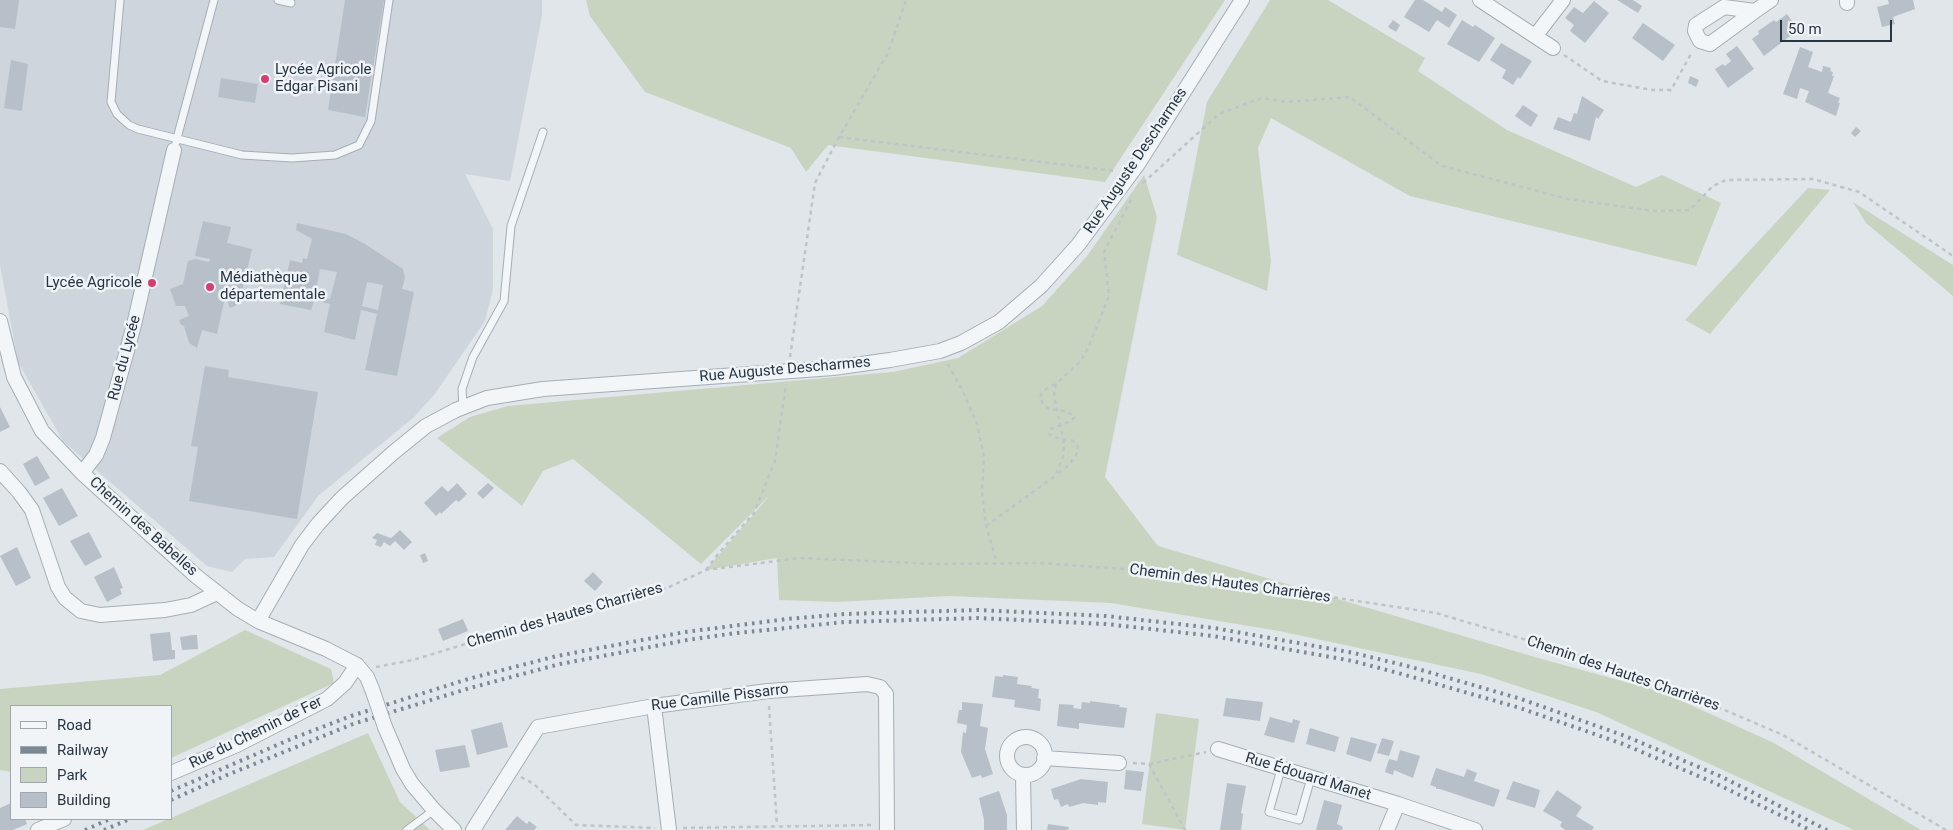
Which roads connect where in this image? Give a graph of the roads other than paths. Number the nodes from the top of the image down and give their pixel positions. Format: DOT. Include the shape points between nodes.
graph roads {
  1 [pos="120,0"];
  2 [pos="214,0"];
  3 [pos="278,0"];
  4 [pos="389,0"];
  5 [pos="1242,0"];
  6 [pos="1480,0"];
  7 [pos="1563,0"];
  8 [pos="1771,0"];
  9 [pos="291,2"];
  10 [pos="1755,12"];
  11 [pos="1536,35"];
  12 [pos="1553,48"];
  13 [pos="543,132"];
  14 [pos="176,144"];
  15 [pos="0,322"];
  16 [pos="464,407"];
  17 [pos="0,471"];
  18 [pos="82,472"];
  19 [pos="217,593"];
  20 [pos="258,621"];
  21 [pos="360,667"];
  22 [pos="654,706"];
  23 [pos="1218,749"];
  24 [pos="1044,758"];
  25 [pos="1119,762"];
  26 [pos="1281,769"];
  27 [pos="172,774"];
  28 [pos="1023,775"];
  29 [pos="1311,778"];
  30 [pos="1398,804"];
  31 [pos="434,810"];
  32 [pos="62,820"];
  33 [pos="887,827"];
  34 [pos="669,829"];
  35 [pos="38,830"];
  36 [pos="407,830"];
  37 [pos="454,830"];
  38 [pos="473,830"];
  39 [pos="1024,830"];
  40 [pos="1387,830"];
  41 [pos="1475,830"];
  1 -- 14 [label="lane" via="111,102 117,114 129,125"];
  2 -- 14 [label="lane"];
  3 -- 9 [label="lane"];
  4 -- 14 [label="lane" via="371,121 359,145 335,155 292,158 242,155"];
  5 -- 16 [label="street, Rue Auguste Descharmes" via="1131,173 1078,245 1041,286 999,322 961,343 940,351 833,368 543,389 487,398"];
  6 -- 11 [label="street"];
  7 -- 11 [label="street"];
  8 -- 10 [label="street"];
  10 -- 10 [label="street" via="1710,44 1700,40 1695,31 1696,25 1724,7"];
  11 -- 12 [label="street"];
  13 -- 16 [label="lane" via="511,226 504,301 473,357 462,389"];
  14 -- 18 [label="street, Rue du Lycée" via="134,325 103,438 96,455"];
  15 -- 18 [label="street, Chemin des Babelles" via="14,377 42,431"];
  16 -- 20 [label="street, Rue Auguste Descharmes" via="426,426 342,498 302,545"];
  17 -- 19 [label="street" via="32,510 58,587 65,598 81,611 100,615 165,610 191,605"];
  18 -- 19 [label="street, Chemin des Babelles"];
  19 -- 20 [label="street, Chemin des Babelles"];
  20 -- 21 [label="street, Chemin des Babelles"];
  21 -- 27 [label="street, Rue du Chemin de Fer" via="327,699"];
  21 -- 31 [label="street, bridge" via="412,784"];
  22 -- 33 [label="street, Rue Camille Pissarro" via="768,691 867,684 880,687 886,694"];
  22 -- 34 [label="street"];
  22 -- 38 [label="street, Rue Camille Pissarro" via="538,727"];
  23 -- 26 [label="street, Rue Édouard Manet"];
  24 -- 25 [label="street"];
  24 -- 28 [label="street" via="1040,768"];
  24 -- 28 [label="street" via="1041,746 1031,738 1014,742 1007,752 1009,764"];
  26 -- 29 [label="street, Rue Édouard Manet"];
  26 -- 29 [label="lane" via="1269,812 1299,820"];
  28 -- 39 [label="street"];
  29 -- 30 [label="street, Rue Édouard Manet"];
  30 -- 40 [label="street"];
  30 -- 41 [label="street, Rue Édouard Manet"];
  31 -- 36 [label="lane"];
  31 -- 37 [label="street"];
  32 -- 35 [label="street"];
}
